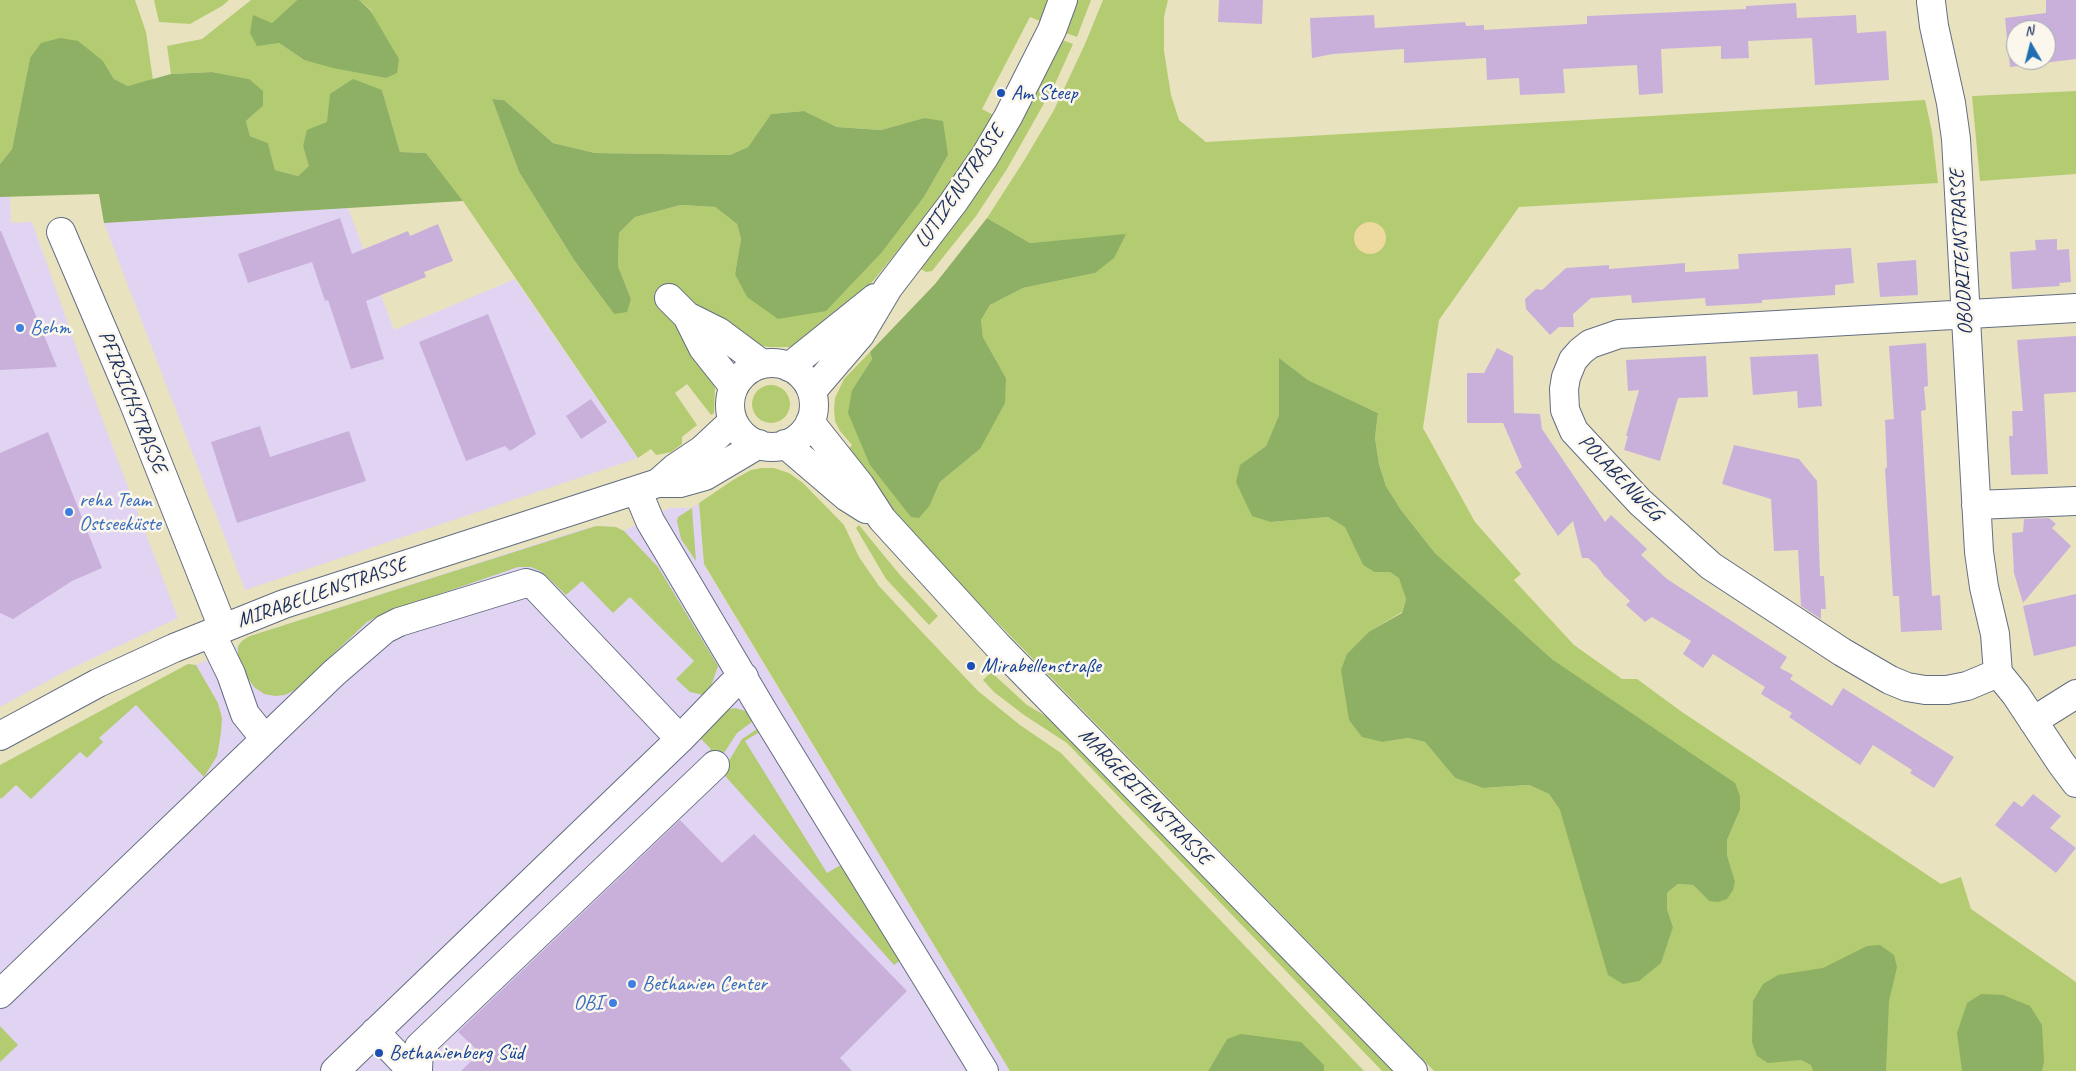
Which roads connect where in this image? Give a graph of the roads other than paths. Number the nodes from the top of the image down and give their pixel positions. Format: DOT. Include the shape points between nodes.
graph roads {
  1 [pos="1063,0"];
  2 [pos="1928,1"];
  3 [pos="61,232"];
  4 [pos="888,288"];
  5 [pos="2076,308"];
  6 [pos="1966,314"];
  7 [pos="762,364"];
  8 [pos="789,367"];
  9 [pos="734,387"];
  10 [pos="812,391"];
  11 [pos="733,421"];
  12 [pos="810,422"];
  13 [pos="759,444"];
  14 [pos="786,444"];
  15 [pos="648,487"];
  16 [pos="2076,501"];
  17 [pos="1976,505"];
  18 [pos="882,519"];
  19 [pos="217,631"];
  20 [pos="1998,673"];
  21 [pos="744,677"];
  22 [pos="2076,694"];
  23 [pos="2033,721"];
  24 [pos="0,736"];
  25 [pos="265,739"];
  26 [pos="680,739"];
  27 [pos="715,765"];
  28 [pos="2076,783"];
  29 [pos="628,789"];
  30 [pos="658,819"];
  31 [pos="490,922"];
  32 [pos="531,944"];
  33 [pos="0,994"];
  34 [pos="375,1032"];
  35 [pos="335,1071"];
  36 [pos="412,1071"];
  37 [pos="418,1071"];
  38 [pos="984,1071"];
  39 [pos="1413,1071"];
  1 -- 4 [label="street, LUTIZENSTRASSE" via="1043,48 985,156"];
  2 -- 6 [label="street, OBODRITENSTRASSE" via="1956,139"];
  3 -- 19 [label="street, PFIRSICHSTRASSE" via="133,401"];
  4 -- 8 [label="street, LUTIZENSTRASSE"];
  4 -- 10 [label="street, LUTIZENSTRASSE" via="860,335"];
  5 -- 6 [label="street, POLABENWEG"];
  6 -- 17 [label="street, OBODRITENSTRASSE"];
  6 -- 20 [label="street, POLABENWEG" via="1618,334 1590,344 1577,356 1566,377 1564,401 1574,431 1640,502 1711,566 1842,652 1890,680 1925,690 1967,686"];
  7 -- 8 [label="street" via="776,363"];
  7 -- 9 [label="street" via="750,369"];
  7 -- 9 [label="street" via="678,307 703,348"];
  8 -- 10 [label="street" via="799,373"];
  9 -- 11 [label="street" via="730,410"];
  10 -- 12 [label="street" via="814,401"];
  11 -- 13 [label="street" via="740,431"];
  11 -- 15 [label="street, MIRABELLENSTRASSE" via="702,450"];
  12 -- 14 [label="street" via="796,439"];
  12 -- 18 [label="street, MARGERITENSTRASSE" via="860,485"];
  13 -- 14 [label="street"];
  13 -- 15 [label="street, MIRABELLENSTRASSE" via="705,476"];
  14 -- 18 [label="street, MARGERITENSTRASSE" via="847,497"];
  15 -- 19 [label="street, MIRABELLENSTRASSE" via="293,600"];
  15 -- 21 [label="street" via="650,521"];
  16 -- 17 [label="street"];
  17 -- 20 [label="street, OBODRITENSTRASSE" via="1984,587 1995,634"];
  18 -- 39 [label="street, MARGERITENSTRASSE" via="997,645"];
  19 -- 24 [label="street, MIRABELLENSTRASSE" via="98,683"];
  19 -- 25 [label="street, PFIRSICHSTRASSE" via="245,714"];
  20 -- 23 [label="street"];
  21 -- 26 [label="street" via="732,684"];
  21 -- 38 [label="street"];
  22 -- 23 [label="street"];
  23 -- 28 [label="street"];
  25 -- 26 [label="street" via="385,629 526,583 535,586"];
  25 -- 33 [label="street"];
  26 -- 29 [label="street"];
  27 -- 30 [label="street"];
  29 -- 30 [label="street"];
  29 -- 31 [label="street"];
  30 -- 32 [label="street"];
  31 -- 32 [label="street"];
  31 -- 34 [label="street"];
  32 -- 37 [label="street" via="419,1047"];
  34 -- 35 [label="street"];
  34 -- 36 [label="street"];
}
